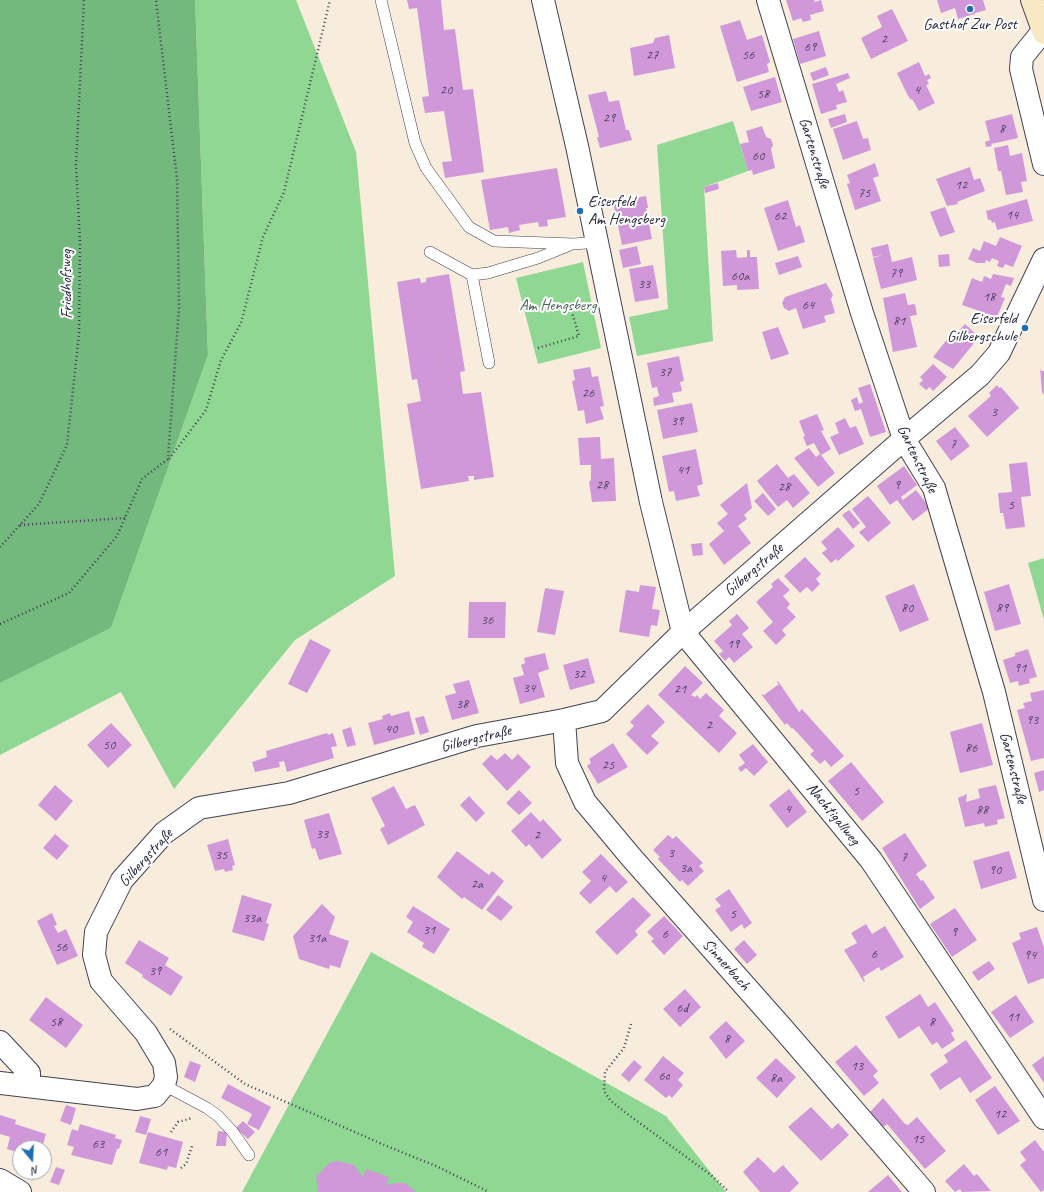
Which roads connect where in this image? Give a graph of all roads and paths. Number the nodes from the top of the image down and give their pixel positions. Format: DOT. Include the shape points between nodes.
graph roads {
  1 [pos="84,0"];
  2 [pos="156,0"];
  3 [pos="330,0"];
  4 [pos="381,0"];
  5 [pos="543,0"];
  6 [pos="768,0"];
  7 [pos="1032,0"];
  8 [pos="1044,32"];
  9 [pos="1044,164"];
  10 [pos="598,242"];
  11 [pos="574,244"];
  12 [pos="430,252"];
  13 [pos="1044,259"];
  14 [pos="472,275"];
  15 [pos="610,300"];
  16 [pos="538,348"];
  17 [pos="489,363"];
  18 [pos="904,439"];
  19 [pos="168,459"];
  20 [pos="125,518"];
  21 [pos="20,525"];
  22 [pos="0,547"];
  23 [pos="0,624"];
  24 [pos="683,632"];
  25 [pos="564,720"];
  26 [pos="1044,900"];
  27 [pos="163,1024"];
  28 [pos="631,1024"];
  29 [pos="0,1042"];
  30 [pos="0,1083"];
  31 [pos="29,1085"];
  32 [pos="164,1085"];
  33 [pos="207,1108"];
  34 [pos="1044,1118"];
  35 [pos="171,1132"];
  36 [pos="192,1146"];
  37 [pos="249,1155"];
  38 [pos="181,1168"];
  39 [pos="0,1180"];
  40 [pos="20,1192"];
  41 [pos="489,1192"];
  42 [pos="729,1192"];
  43 [pos="924,1192"];
  1 -- 21 [label="path, Friedhofsweg" via="76,165 80,242 79,334 67,446 39,504"];
  2 -- 19 [label="path" via="177,179 179,308"];
  3 -- 19 [label="path" via="284,192 263,237 241,324 221,360 206,410"];
  4 -- 11 [label="lane" via="415,143 426,168 469,227 494,241"];
  5 -- 10 [label="street"];
  6 -- 18 [label="street, Gartenstraße" via="862,313"];
  7 -- 8 [label="main road"];
  8 -- 9 [label="street" via="1022,57 1021,69"];
  10 -- 11 [label="lane"];
  10 -- 15 [label="street"];
  11 -- 14 [label="lane" via="488,273"];
  12 -- 14 [label="lane"];
  13 -- 18 [label="street, Gilbergstraße" via="999,353 980,375"];
  14 -- 17 [label="lane"];
  15 -- 16 [label="path" via="571,309 579,336"];
  15 -- 24 [label="street, Nachtigallweg" via="651,502"];
  18 -- 24 [label="street, Gilbergstraße"];
  18 -- 26 [label="street, Gartenstraße" via="934,488 994,692"];
  19 -- 20 [label="path" via="142,479"];
  20 -- 21 [label="path"];
  20 -- 23 [label="path" via="117,536 69,593"];
  21 -- 22 [label="path, Friedhofsweg"];
  24 -- 25 [label="street, Gilbergstraße" via="602,711"];
  24 -- 34 [label="street, Nachtigallweg" via="870,860"];
  25 -- 32 [label="street, Gilbergstraße" via="477,736 289,793 199,808 164,833 122,880 96,932 94,955 101,981 146,1033 164,1063"];
  25 -- 43 [label="street, Sinnerbach" via="567,763 585,802"];
  27 -- 41 [label="path" via="245,1084 389,1148 436,1166"];
  28 -- 42 [label="path" via="624,1048 605,1072 604,1091 610,1100 626,1113 711,1175"];
  29 -- 31 [label="street" via="29,1073"];
  30 -- 31 [label="street"];
  31 -- 32 [label="street" via="138,1099 155,1096"];
  32 -- 33 [label="lane"];
  33 -- 35 [label="path" via="199,1115 178,1122"];
  33 -- 37 [label="lane" via="232,1131"];
  36 -- 38 [label="path" via="186,1164"];
  39 -- 40 [label="street"];
}
